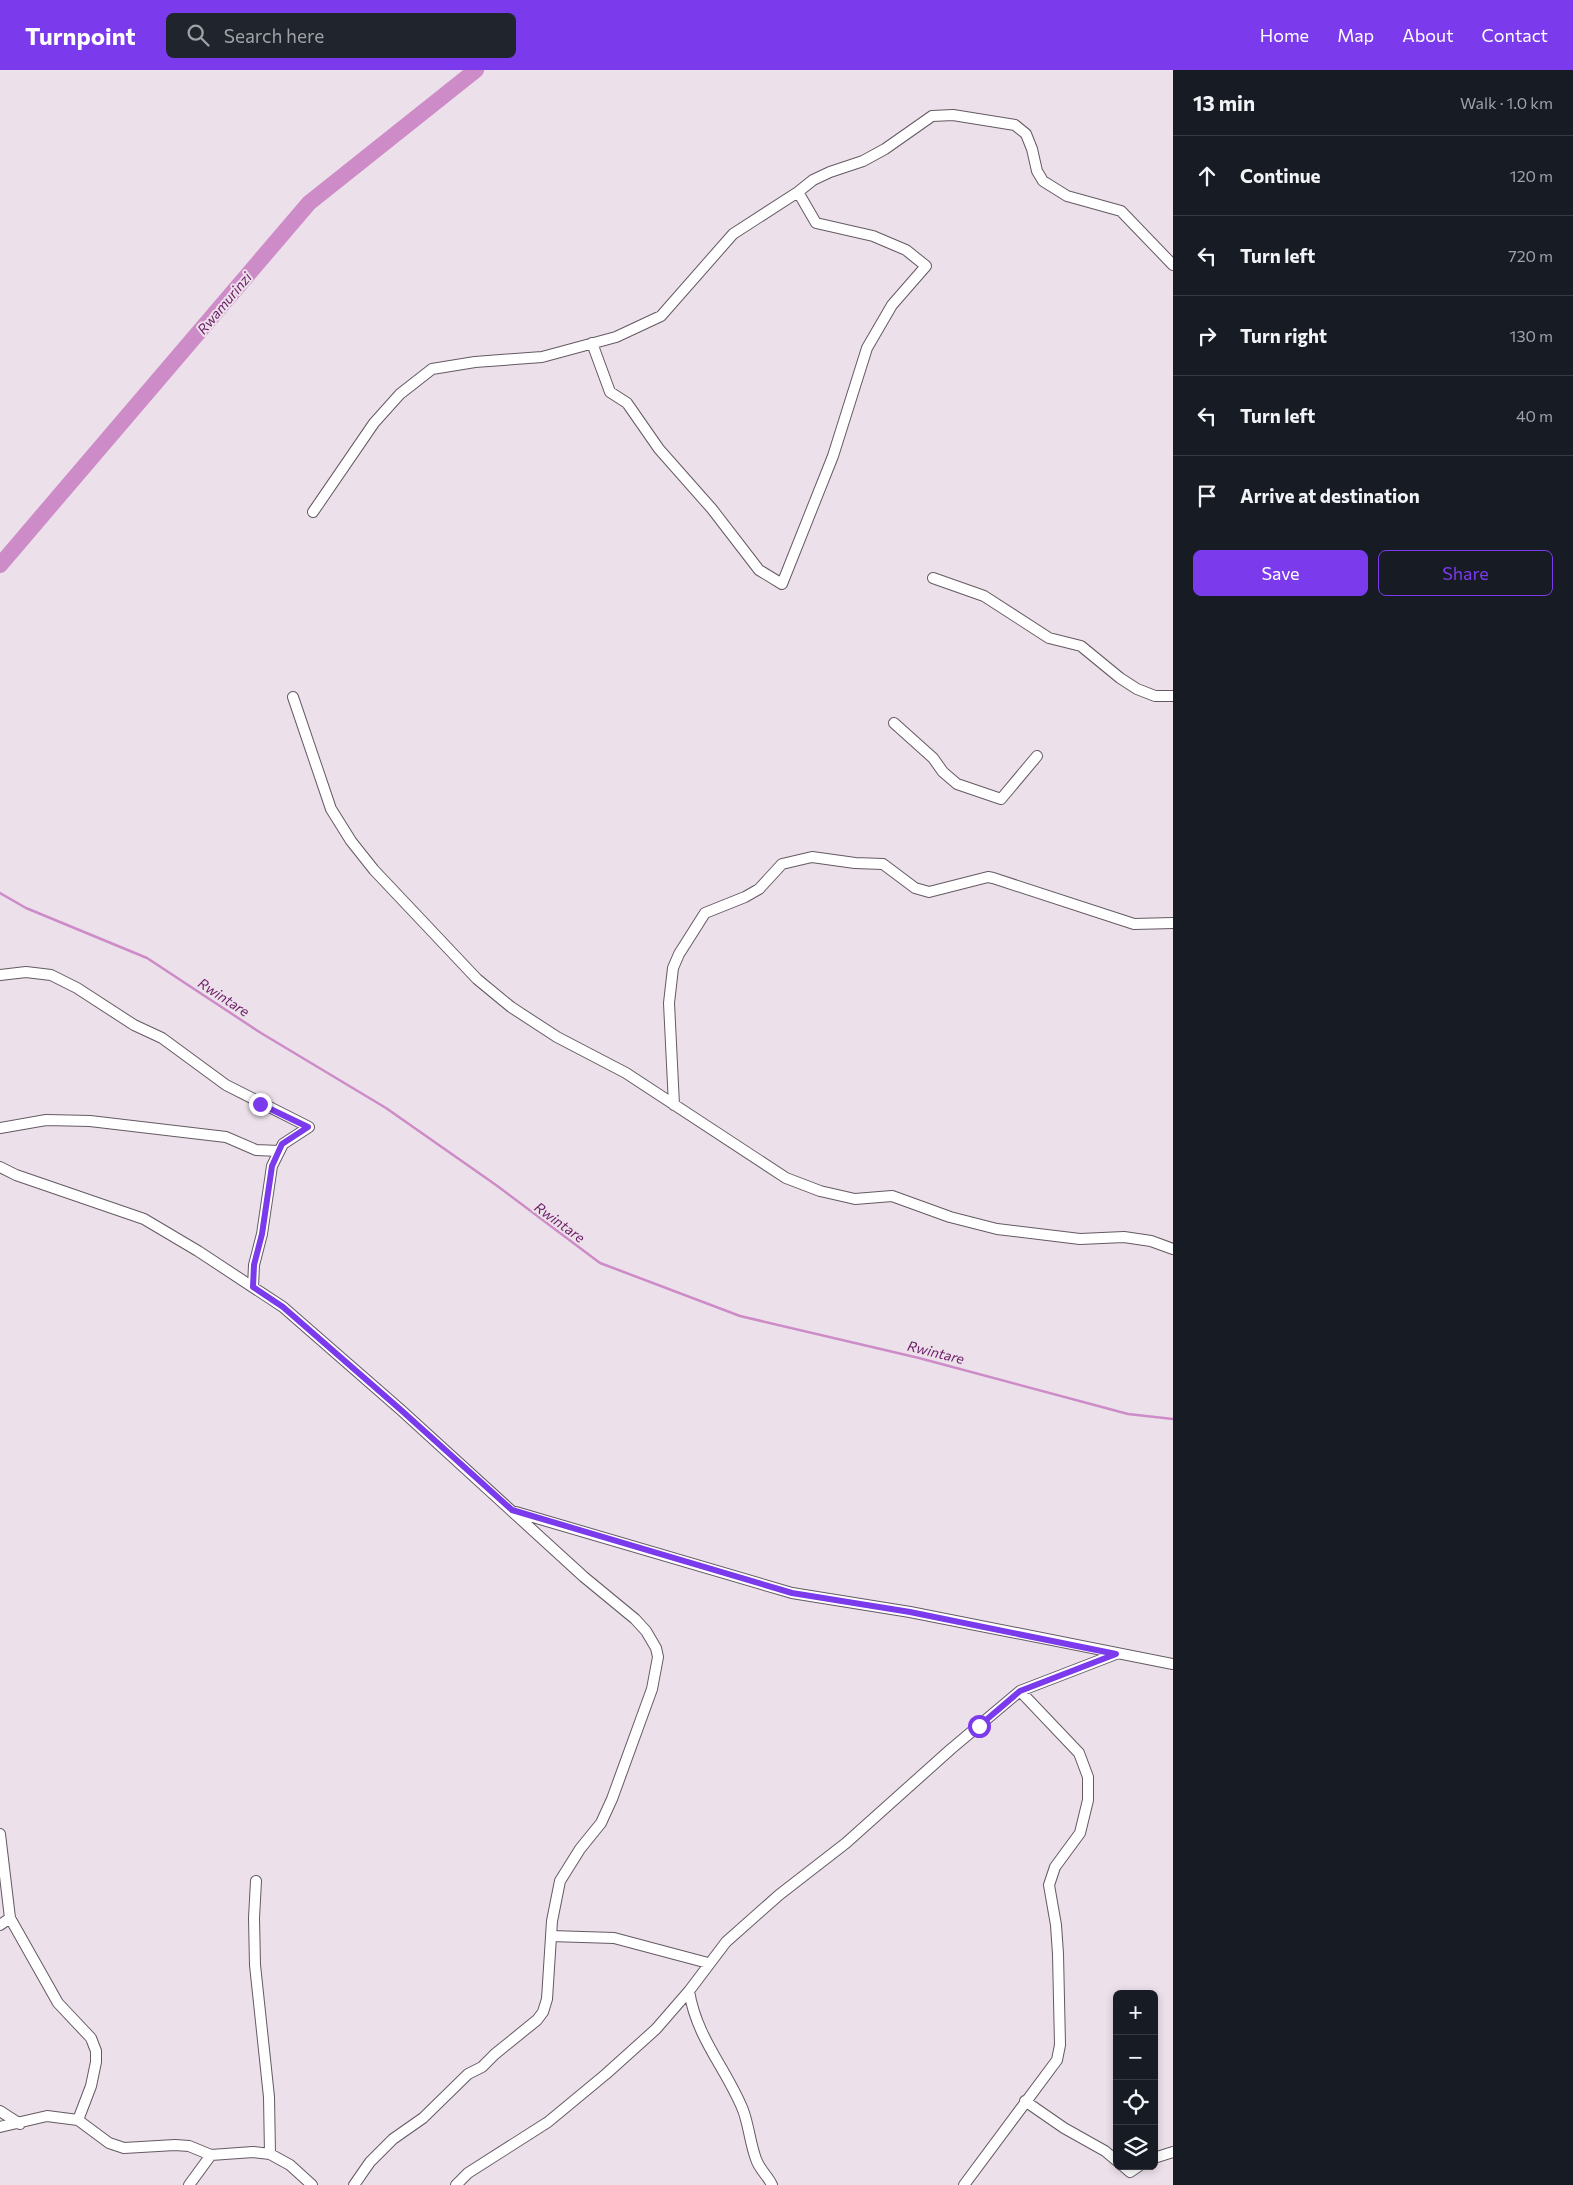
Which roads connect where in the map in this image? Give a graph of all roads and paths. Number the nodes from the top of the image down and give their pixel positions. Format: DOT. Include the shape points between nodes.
graph roads {
  1 [pos="798,192"];
  2 [pos="1173,265"];
  3 [pos="592,343"];
  4 [pos="313,512"];
  5 [pos="933,578"];
  6 [pos="1173,696"];
  7 [pos="293,697"];
  8 [pos="894,723"];
  9 [pos="1037,756"];
  10 [pos="1173,923"];
  11 [pos="0,975"];
  12 [pos="674,1105"];
  13 [pos="0,1128"];
  14 [pos="279,1152"];
  15 [pos="0,1167"];
  16 [pos="1173,1249"];
  17 [pos="253,1287"];
  18 [pos="512,1510"];
  19 [pos="1116,1654"];
  20 [pos="1173,1664"];
  21 [pos="1020,1691"];
  22 [pos="0,1834"];
  23 [pos="256,1881"];
  24 [pos="10,1918"];
  25 [pos="0,1926"];
  26 [pos="551,1936"];
  27 [pos="708,1963"];
  28 [pos="689,1991"];
  29 [pos="1025,2101"];
  30 [pos="0,2111"];
  31 [pos="78,2120"];
  32 [pos="20,2124"];
  33 [pos="0,2127"];
  34 [pos="1173,2152"];
  35 [pos="270,2154"];
  36 [pos="211,2155"];
  37 [pos="1113,2157"];
  38 [pos="1158,2157"];
  39 [pos="189,2185"];
  40 [pos="312,2185"];
  41 [pos="354,2185"];
  42 [pos="456,2185"];
  43 [pos="772,2185"];
  44 [pos="964,2185"];
  1 -- 2 [label="street" via="813,180 886,149 932,116 953,115 1015,125 1026,134 1043,181 1067,196 1121,211"];
  1 -- 3 [label="street" via="733,234 661,316"];
  1 -- 3 [label="street" via="816,223 873,236 906,250 926,266 892,305 867,348 833,456 782,584 759,570 712,509 659,449 627,403 610,392"];
  3 -- 4 [label="street" via="542,357 432,369 400,394 374,423"];
  5 -- 6 [label="street" via="984,596 1049,638 1081,646 1137,689 1155,696"];
  7 -- 12 [label="street" via="316,770 339,824 374,870 450,952 511,1007 557,1037 626,1073"];
  8 -- 9 [label="street" via="957,784 1001,798"];
  10 -- 12 [label="street" via="1134,924 988,877 928,892 915,888 883,864 812,857 782,864 752,894 705,913 679,954 673,968 669,1003"];
  11 -- 14 [label="street" via="26,972 51,975 134,1025 162,1038 226,1086 308,1127 282,1144"];
  12 -- 16 [label="street" via="786,1178 820,1191 854,1199 892,1196 950,1217 997,1229 1080,1239 1132,1238"];
  13 -- 14 [label="street" via="46,1120 90,1121 226,1138 256,1150"];
  14 -- 17 [label="street" via="272,1166"];
  15 -- 17 [label="street" via="144,1219"];
  17 -- 18 [label="street" via="283,1307"];
  18 -- 19 [label="street" via="792,1593 910,1612"];
  18 -- 26 [label="street" via="635,1619 646,1631 658,1657 652,1689 612,1799 601,1823 560,1881"];
  19 -- 20 [label="street"];
  19 -- 21 [label="street"];
  21 -- 27 [label="street" via="846,1843 778,1895 726,1942"];
  21 -- 29 [label="street" via="1079,1753 1088,1776 1088,1800 1080,1832 1055,1867 1049,1884 1058,1954 1060,2045 1057,2060"];
  22 -- 24 [label="street"];
  23 -- 35 [label="street" via="255,1965 269,2097"];
  24 -- 25 [label="street"];
  24 -- 31 [label="street" via="58,2003 91,2038 96,2050 91,2086"];
  26 -- 27 [label="street" via="614,1938"];
  26 -- 41 [label="street" via="547,1999 540,2016 482,2067 468,2074 423,2118 393,2139 370,2162"];
  27 -- 28 [label="street"];
  28 -- 42 [label="street" via="656,2029 606,2074 548,2122 468,2173"];
  28 -- 43 [label="street" via="701,2033 743,2111 756,2159"];
  29 -- 37 [label="street"];
  29 -- 44 [label="street"];
  30 -- 32 [label="street"];
  31 -- 32 [label="street" via="47,2116"];
  31 -- 36 [label="street" via="108,2143 124,2148 189,2146"];
  32 -- 33 [label="street"];
  34 -- 38 [label="street"];
  35 -- 36 [label="street"];
  35 -- 40 [label="street" via="290,2165"];
  36 -- 39 [label="street"];
}
